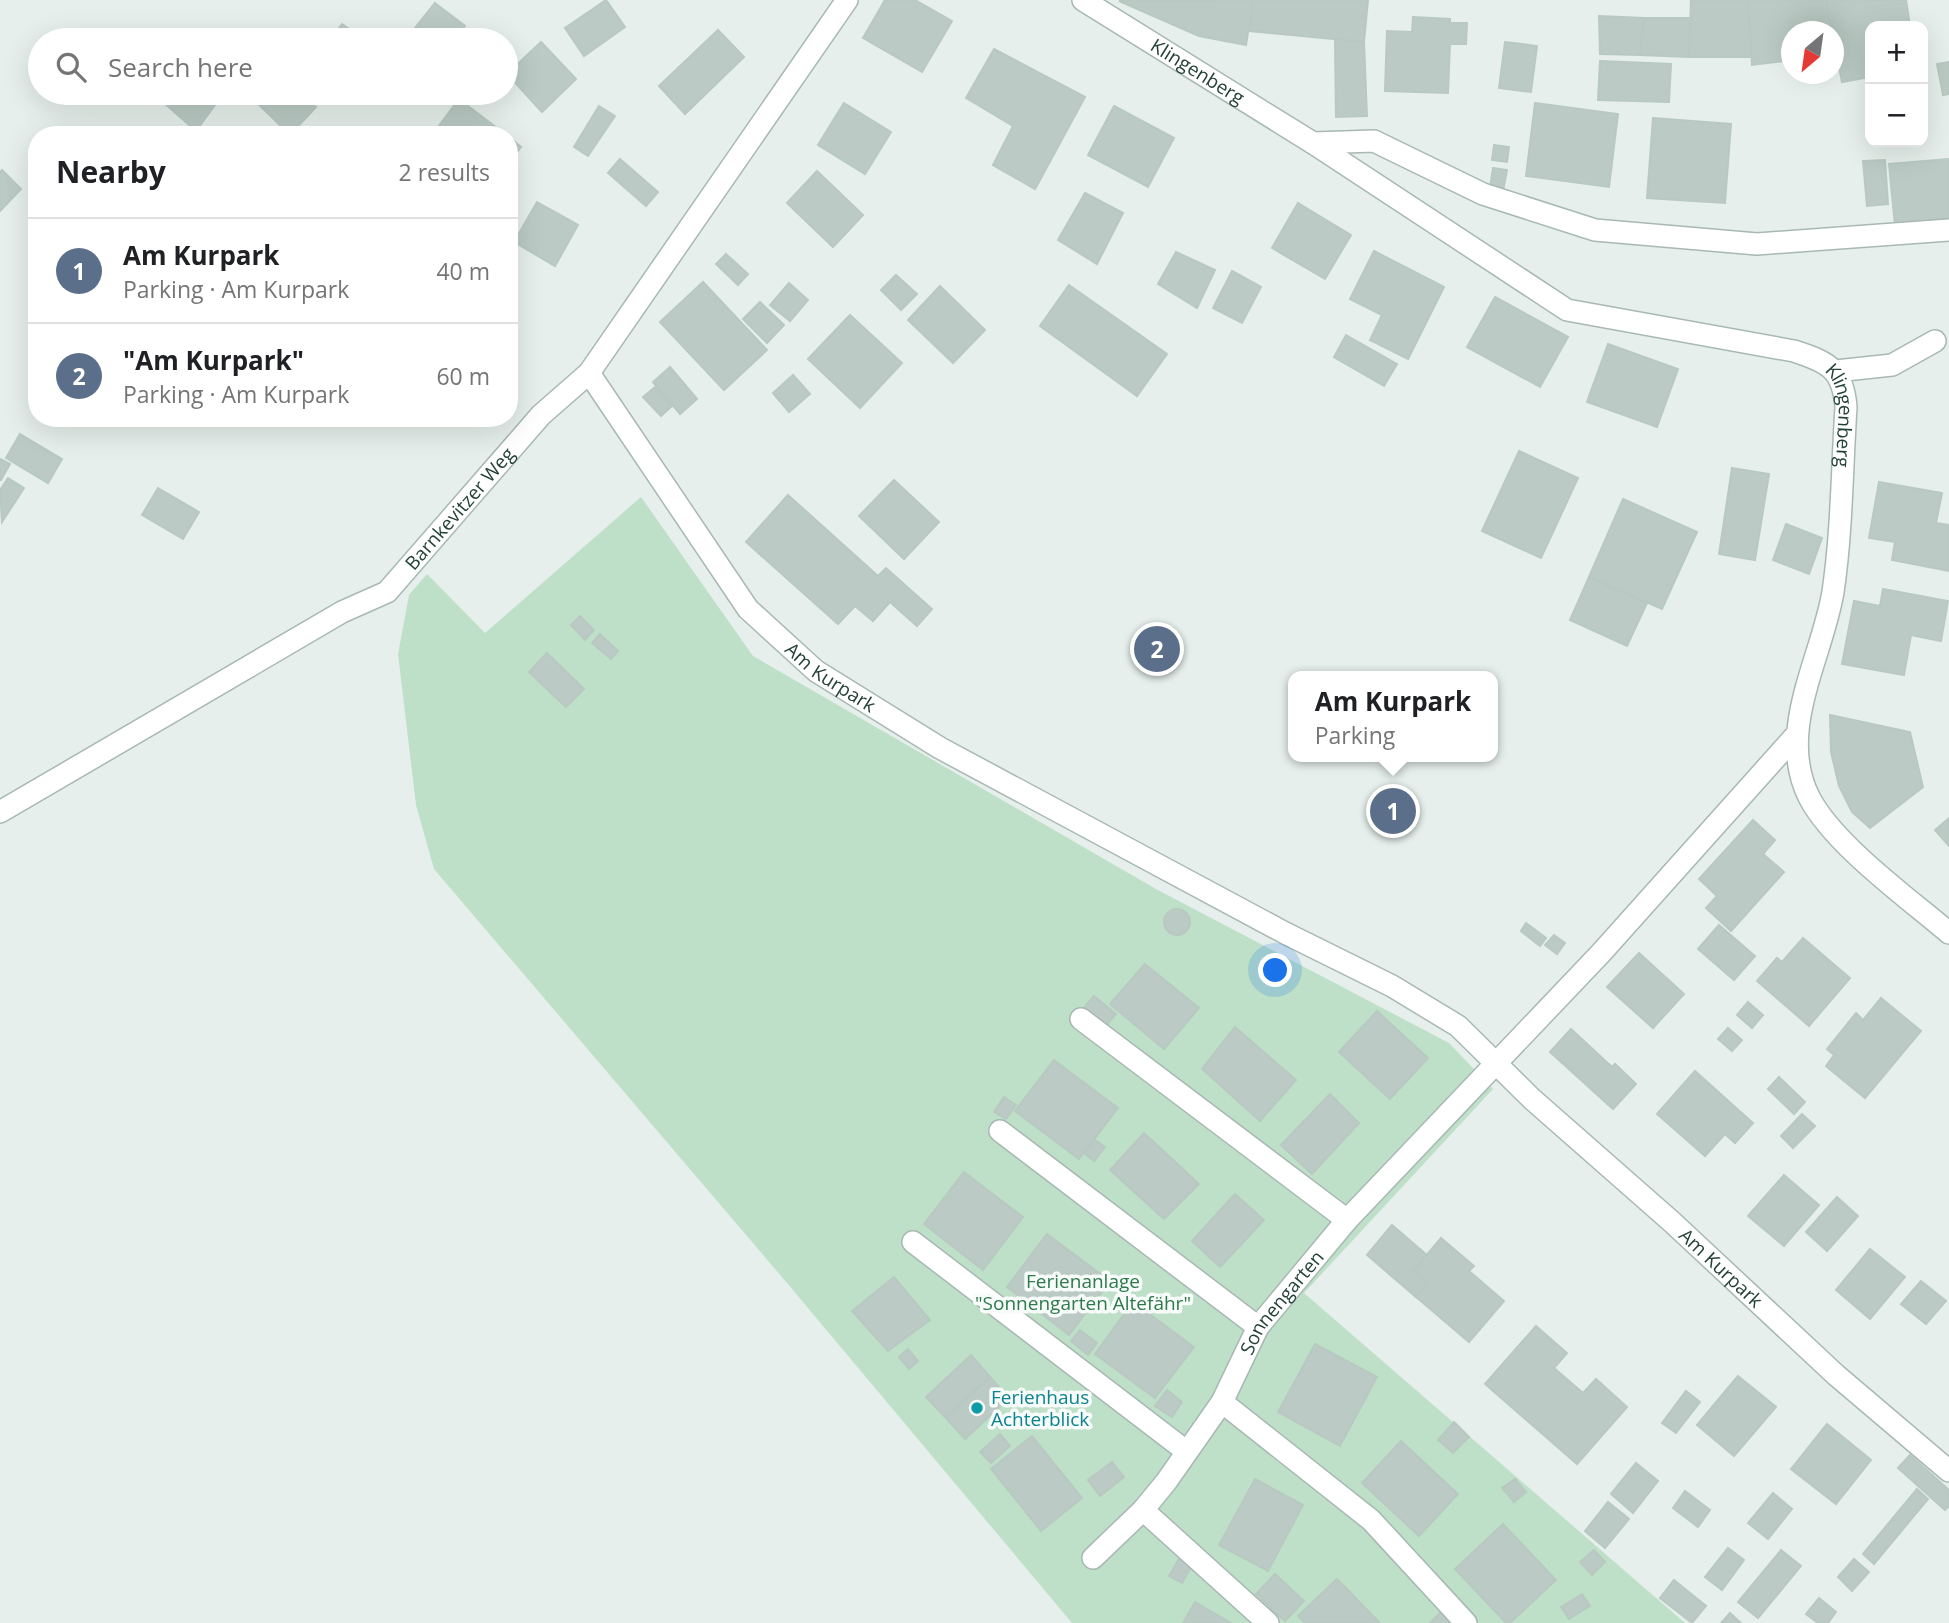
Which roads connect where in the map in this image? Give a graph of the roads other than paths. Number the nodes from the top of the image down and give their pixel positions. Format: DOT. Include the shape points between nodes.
graph roads {
  1 [pos="847,0"];
  2 [pos="1083,0"];
  3 [pos="1313,143"];
  4 [pos="1949,230"];
  5 [pos="1935,341"];
  6 [pos="1836,371"];
  7 [pos="589,373"];
  8 [pos="1797,734"];
  9 [pos="0,812"];
  10 [pos="1949,933"];
  11 [pos="1081,1019"];
  12 [pos="1494,1063"];
  13 [pos="1000,1131"];
  14 [pos="1346,1220"];
  15 [pos="913,1242"];
  16 [pos="1258,1326"];
  17 [pos="1222,1402"];
  18 [pos="1186,1451"];
  19 [pos="1949,1471"];
  20 [pos="1143,1510"];
  21 [pos="1093,1558"];
  22 [pos="1268,1623"];
  23 [pos="1466,1623"];
  1 -- 7 [label="street, Barnkevitzer Weg"];
  2 -- 3 [label="street, Klingenberg"];
  3 -- 4 [label="street" via="1374,141 1483,194 1595,230 1756,244"];
  3 -- 6 [label="street, Klingenberg" via="1567,310 1794,351 1820,359"];
  5 -- 6 [label="street" via="1892,365"];
  6 -- 8 [label="street, Klingenberg" via="1844,385 1846,407 1833,592"];
  7 -- 9 [label="street, Barnkevitzer Weg" via="541,415 387,592 342,612"];
  7 -- 12 [label="street, Am Kurpark" via="748,609 816,671 940,748 1391,986 1458,1026"];
  8 -- 10 [label="street, Klingenberg" via="1796,758 1803,783 1825,821"];
  8 -- 12 [label="street" via="1601,953"];
  11 -- 14 [label="street"];
  12 -- 14 [label="street, Sonnengarten"];
  12 -- 19 [label="street, Am Kurpark" via="1836,1375"];
  13 -- 16 [label="street"];
  14 -- 16 [label="street, Sonnengarten"];
  15 -- 18 [label="street"];
  16 -- 17 [label="street, Sonnengarten"];
  17 -- 18 [label="street, Sonnengarten"];
  17 -- 23 [label="street" via="1371,1520"];
  18 -- 20 [label="street, Sonnengarten"];
  20 -- 21 [label="street, Sonnengarten"];
  20 -- 22 [label="street"];
}
